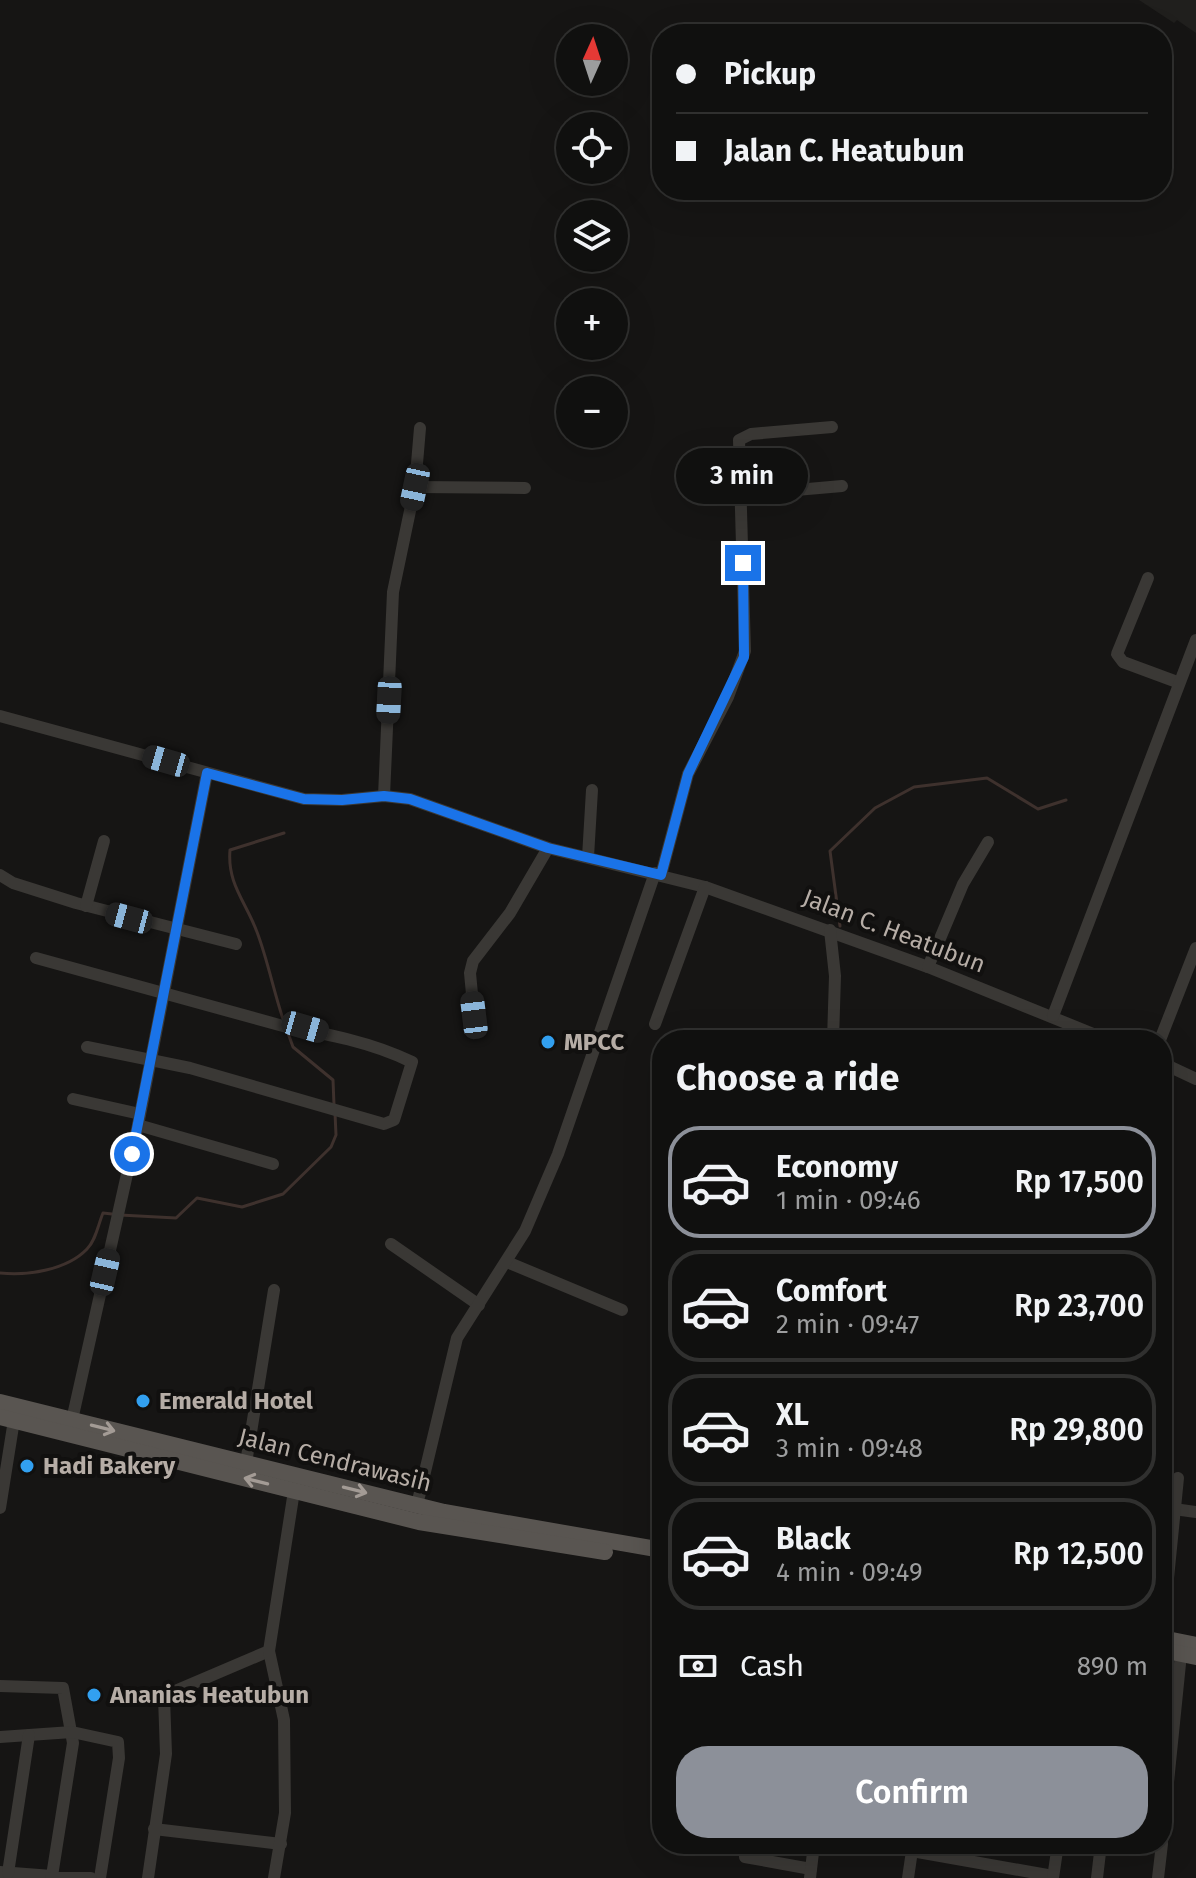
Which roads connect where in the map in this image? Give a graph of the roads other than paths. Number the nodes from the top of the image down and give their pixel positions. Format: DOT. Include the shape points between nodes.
graph roads {
  1 [pos="832,427"];
  2 [pos="420,428"];
  3 [pos="842,486"];
  4 [pos="415,487"];
  5 [pos="525,488"];
  6 [pos="740,495"];
  7 [pos="1148,578"];
  8 [pos="1196,640"];
  9 [pos="1177,682"];
  10 [pos="0,716"];
  11 [pos="207,773"];
  12 [pos="592,790"];
  13 [pos="384,796"];
  14 [pos="104,841"];
  15 [pos="988,842"];
  16 [pos="548,848"];
  17 [pos="588,857"];
  18 [pos="658,874"];
  19 [pos="0,875"];
  20 [pos="705,887"];
  21 [pos="86,906"];
  22 [pos="178,930"];
  23 [pos="830,930"];
  24 [pos="236,944"];
  25 [pos="1196,948"];
  26 [pos="36,958"];
  27 [pos="928,967"];
  28 [pos="164,993"];
  29 [pos="474,1015"];
  30 [pos="1053,1016"];
  31 [pos="655,1024"];
  32 [pos="833,1030"];
  33 [pos="1085,1030"];
  34 [pos="1164,1030"];
  35 [pos="87,1047"];
  36 [pos="151,1059"];
  37 [pos="1172,1068"];
  38 [pos="1196,1079"];
  39 [pos="73,1099"];
  40 [pos="139,1119"];
  41 [pos="273,1164"];
  42 [pos="391,1244"];
  43 [pos="507,1262"];
  44 [pos="274,1290"];
  45 [pos="479,1305"];
  46 [pos="622,1310"];
  47 [pos="0,1402"];
  48 [pos="7,1418"];
  49 [pos="72,1420"];
  50 [pos="246,1463"];
  51 [pos="1178,1478"];
  52 [pos="294,1491"];
  53 [pos="417,1505"];
  54 [pos="0,1508"];
  55 [pos="1174,1509"];
  56 [pos="1196,1512"];
  57 [pos="1172,1530"];
  58 [pos="652,1548"];
  59 [pos="652,1559"];
  60 [pos="1172,1640"];
  61 [pos="1196,1645"];
  62 [pos="269,1651"];
  63 [pos="1188,1656"];
  64 [pos="0,1686"];
  65 [pos="72,1732"];
  66 [pos="1172,1733"];
  67 [pos="29,1735"];
  68 [pos="0,1737"];
  69 [pos="154,1829"];
  70 [pos="281,1844"];
  71 [pos="813,1854"];
  72 [pos="912,1854"];
  73 [pos="946,1854"];
  74 [pos="1056,1854"];
  75 [pos="1100,1854"];
  76 [pos="1161,1854"];
  77 [pos="745,1857"];
  78 [pos="4,1873"];
  79 [pos="810,1874"];
  80 [pos="52,1877"];
  81 [pos="1053,1877"];
  82 [pos="91,1878"];
  83 [pos="100,1878"];
  84 [pos="148,1878"];
  85 [pos="274,1878"];
  86 [pos="908,1878"];
  87 [pos="1097,1878"];
  88 [pos="1158,1878"];
  1 -- 6 [label="street" via="751,434 739,440"];
  2 -- 4 [label="street"];
  3 -- 6 [label="street"];
  4 -- 5 [label="street"];
  4 -- 13 [label="street" via="390,621"];
  6 -- 18 [label="street" via="744,657 688,774"];
  7 -- 9 [label="street" via="1117,654 1123,662"];
  8 -- 9 [label="street"];
  9 -- 30 [label="street"];
  10 -- 11 [label="street, Jalan C. Heatubun"];
  11 -- 13 [label="street, Jalan C. Heatubun" via="304,799"];
  11 -- 22 [label="street"];
  12 -- 17 [label="street"];
  13 -- 16 [label="street, Jalan C. Heatubun" via="437,808"];
  14 -- 21 [label="street"];
  15 -- 27 [label="street" via="963,884"];
  16 -- 17 [label="street, Jalan C. Heatubun"];
  16 -- 29 [label="street" via="510,913 473,961"];
  17 -- 18 [label="street, Jalan C. Heatubun"];
  18 -- 20 [label="street, Jalan C. Heatubun"];
  18 -- 43 [label="street" via="558,1154"];
  19 -- 21 [label="street"];
  20 -- 23 [label="street, Jalan C. Heatubun"];
  20 -- 31 [label="street"];
  21 -- 22 [label="street"];
  22 -- 24 [label="street"];
  22 -- 28 [label="street"];
  23 -- 27 [label="street, Jalan C. Heatubun"];
  23 -- 32 [label="street"];
  25 -- 34 [label="street"];
  26 -- 28 [label="street"];
  27 -- 30 [label="street, Jalan C. Heatubun"];
  28 -- 36 [label="street"];
  28 -- 36 [label="street" via="381,1047 412,1062 394,1120 384,1124"];
  30 -- 33 [label="street, Jalan C. Heatubun"];
  35 -- 36 [label="street"];
  36 -- 40 [label="street"];
  37 -- 38 [label="street"];
  39 -- 40 [label="street"];
  40 -- 41 [label="street"];
  40 -- 49 [label="street"];
  42 -- 45 [label="street"];
  43 -- 45 [label="street"];
  43 -- 46 [label="street"];
  44 -- 50 [label="street"];
  45 -- 53 [label="street" via="457,1338"];
  47 -- 49 [label="main road, Jalan Cendrawasih"];
  52 -- 48 [label="main road, Jalan Cendrawasih, one-way"];
  48 -- 54 [label="street"];
  49 -- 50 [label="main road, Jalan Cendrawasih, one-way"];
  50 -- 53 [label="main road, Jalan Cendrawasih, one-way"];
  51 -- 55 [label="street"];
  52 -- 59 [label="main road, Jalan Cendrawasih" via="419,1522"];
  52 -- 62 [label="street"];
  53 -- 58 [label="main road, Jalan Cendrawasih"];
  55 -- 56 [label="street"];
  55 -- 57 [label="street"];
  60 -- 61 [label="main road"];
  62 -- 69 [label="street" via="159,1699 166,1754"];
  62 -- 70 [label="street" via="284,1720"];
  63 -- 66 [label="street"];
  64 -- 65 [label="street" via="62,1687"];
  65 -- 67 [label="street"];
  65 -- 80 [label="street"];
  65 -- 83 [label="street" via="120,1745"];
  67 -- 68 [label="street"];
  67 -- 78 [label="street"];
  69 -- 70 [label="street"];
  69 -- 84 [label="street"];
  70 -- 85 [label="street"];
  71 -- 79 [label="street"];
  72 -- 86 [label="street"];
  73 -- 81 [label="street"];
  74 -- 81 [label="street"];
  75 -- 87 [label="street"];
  76 -- 88 [label="street"];
  77 -- 79 [label="street"];
  78 -- 80 [label="street"];
  80 -- 82 [label="street"];
}
